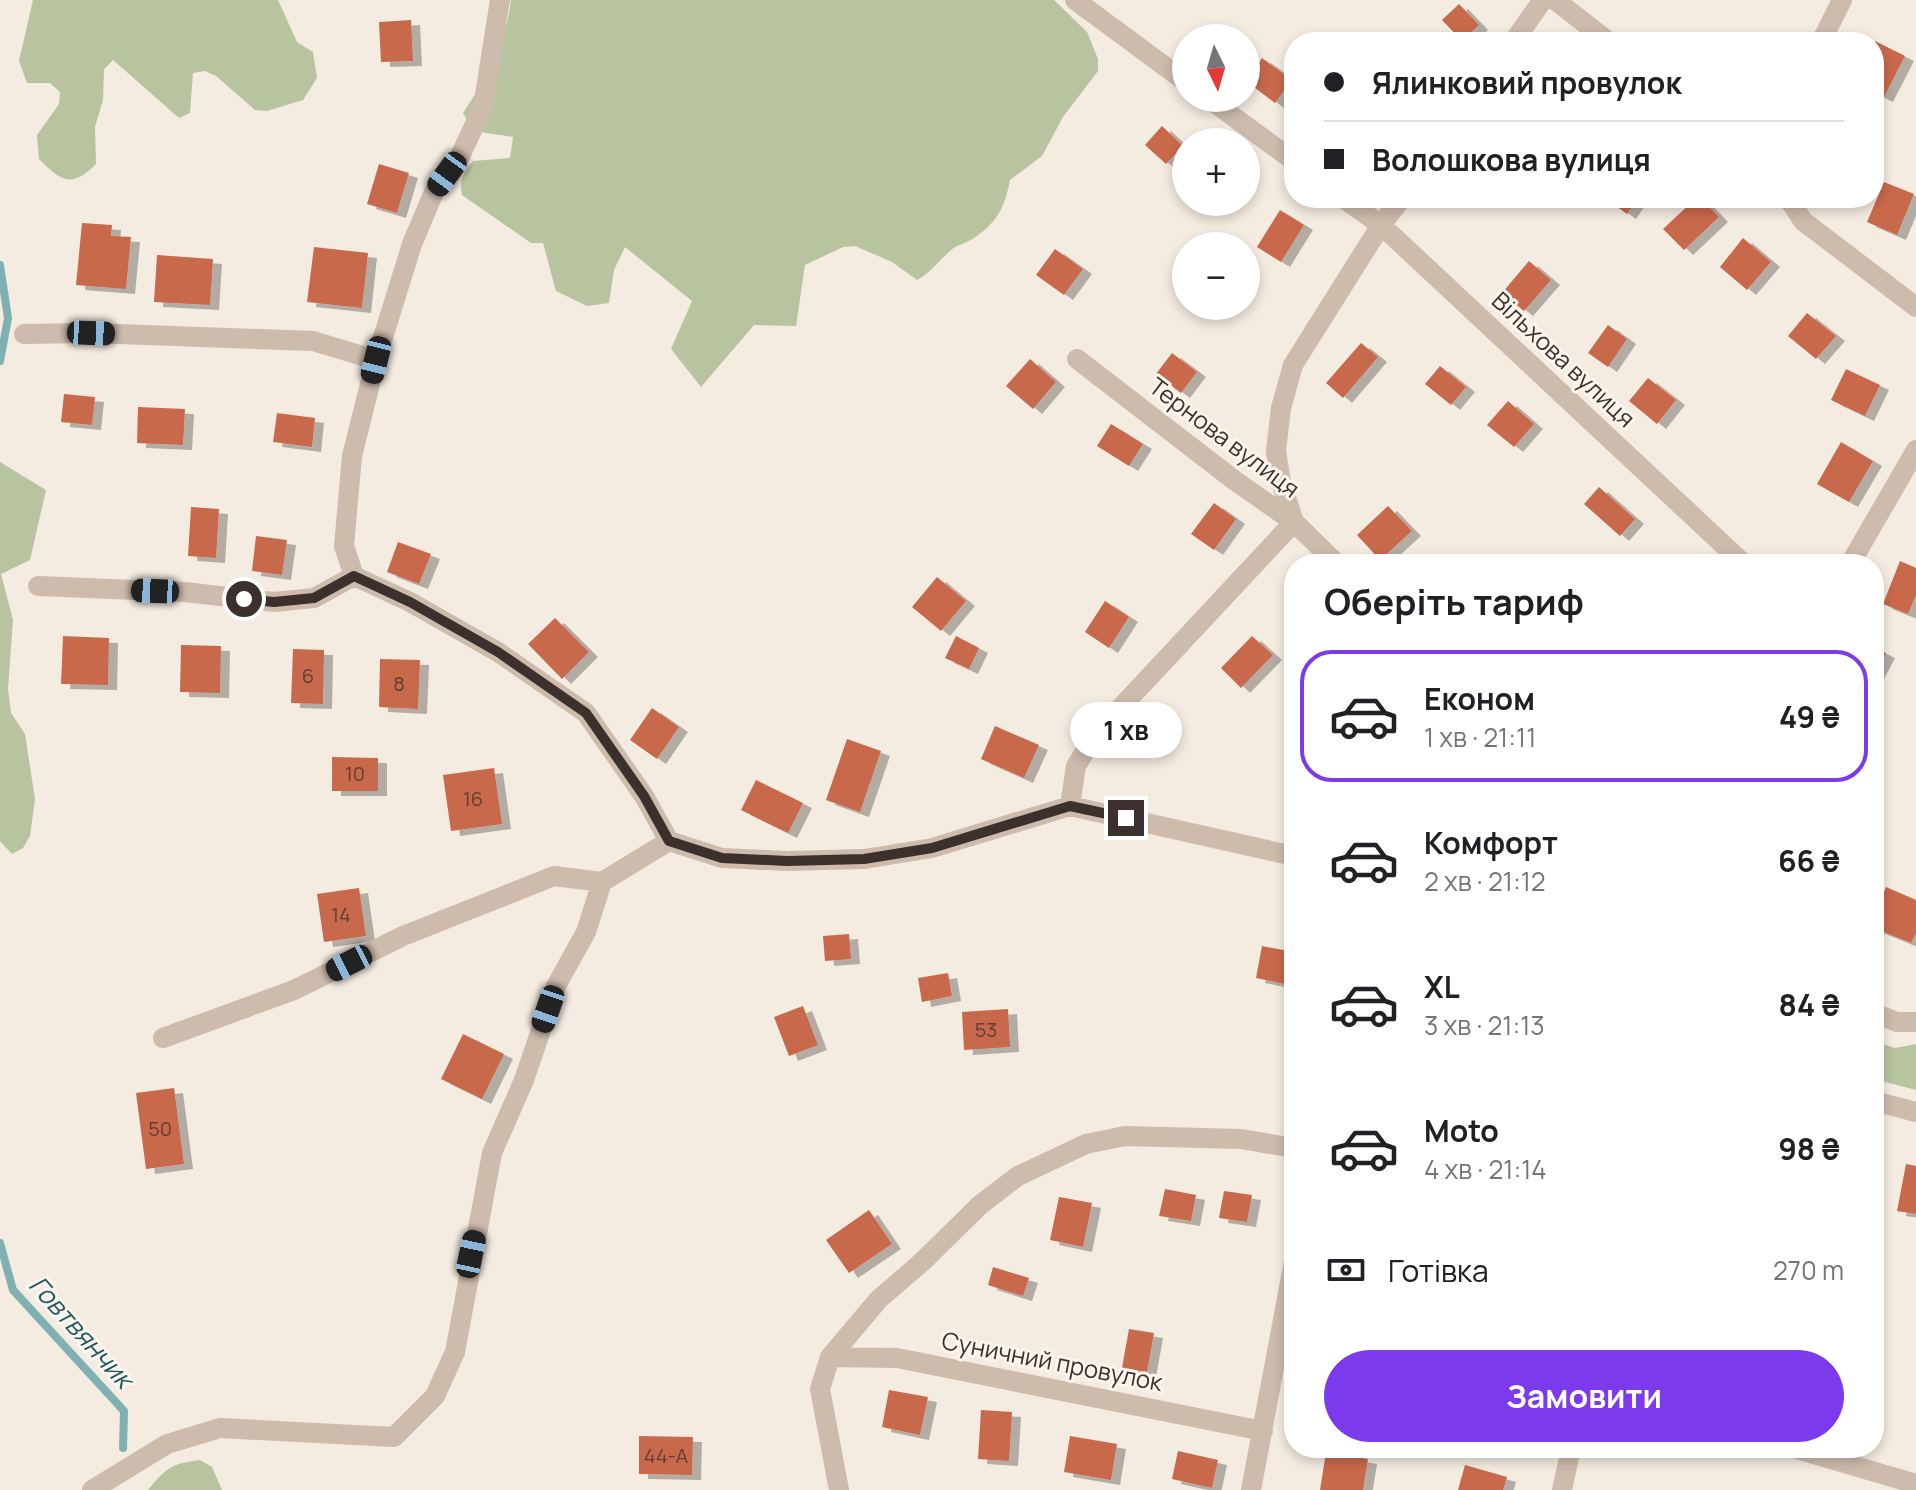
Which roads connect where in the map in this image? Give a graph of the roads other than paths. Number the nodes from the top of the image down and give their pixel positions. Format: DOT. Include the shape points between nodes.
graph roads {
  1 [pos="500,0"];
  2 [pos="1075,0"];
  3 [pos="1543,0"];
  4 [pos="1555,0"];
  5 [pos="1842,0"];
  6 [pos="1520,32"];
  7 [pos="1596,32"];
  8 [pos="1826,32"];
  9 [pos="1172,72"];
  10 [pos="1227,112"];
  11 [pos="1284,154"];
  12 [pos="1357,208"];
  13 [pos="1394,208"];
  14 [pos="1795,208"];
  15 [pos="1381,225"];
  16 [pos="1916,307"];
  17 [pos="24,334"];
  18 [pos="1077,359"];
  19 [pos="376,360"];
  20 [pos="1916,450"];
  21 [pos="1294,522"];
  22 [pos="1327,554"];
  23 [pos="1733,554"];
  24 [pos="1856,554"];
  25 [pos="354,576"];
  26 [pos="38,586"];
  27 [pos="1070,806"];
  28 [pos="669,841"];
  29 [pos="1284,854"];
  30 [pos="602,882"];
  31 [pos="1884,1017"];
  32 [pos="1916,1022"];
  33 [pos="163,1038"];
  34 [pos="1884,1104"];
  35 [pos="1916,1112"];
  36 [pos="1284,1146"];
  37 [pos="1284,1316"];
  38 [pos="830,1357"];
  39 [pos="1263,1431"];
  40 [pos="1569,1458"];
  41 [pos="1827,1458"];
  42 [pos="1916,1484"];
  43 [pos="92,1490"];
  44 [pos="839,1490"];
  45 [pos="1251,1490"];
  46 [pos="1562,1490"];
  1 -- 19 [label="street" via="483,107 460,156 434,192 412,244"];
  2 -- 9 [label="street"];
  3 -- 6 [label="street"];
  4 -- 7 [label="street"];
  5 -- 8 [label="street"];
  10 -- 11 [label="street"];
  12 -- 15 [label="street, Вільхова вулиця"];
  13 -- 15 [label="street"];
  14 -- 16 [label="street" via="1803,221"];
  15 -- 21 [label="street" via="1293,365 1276,451"];
  15 -- 23 [label="street, Вільхова вулиця"];
  17 -- 19 [label="street" via="313,341"];
  18 -- 21 [label="street, Тернова вулиця"];
  19 -- 25 [label="street" via="352,456 344,546"];
  20 -- 24 [label="street"];
  21 -- 22 [label="street, Тернова вулиця"];
  21 -- 27 [label="street" via="1095,735 1076,766"];
  25 -- 26 [label="street" via="314,598 274,602"];
  25 -- 28 [label="street" via="498,652 586,713"];
  27 -- 28 [label="street" via="932,848 864,859 722,858"];
  27 -- 29 [label="street"];
  28 -- 30 [label="street"];
  30 -- 33 [label="street" via="554,876 403,936 294,990"];
  30 -- 43 [label="street" via="492,1153 455,1352 435,1396 394,1437 220,1428 167,1444"];
  31 -- 32 [label="street"];
  34 -- 35 [label="street"];
  36 -- 38 [label="street" via="1241,1139 1125,1136 1086,1144 1018,1176 980,1205 879,1299"];
  37 -- 39 [label="street"];
  38 -- 39 [label="street, Суничний провулок" via="897,1358"];
  38 -- 44 [label="street" via="820,1389"];
  39 -- 45 [label="street"];
  40 -- 46 [label="street"];
  41 -- 42 [label="street"];
}
